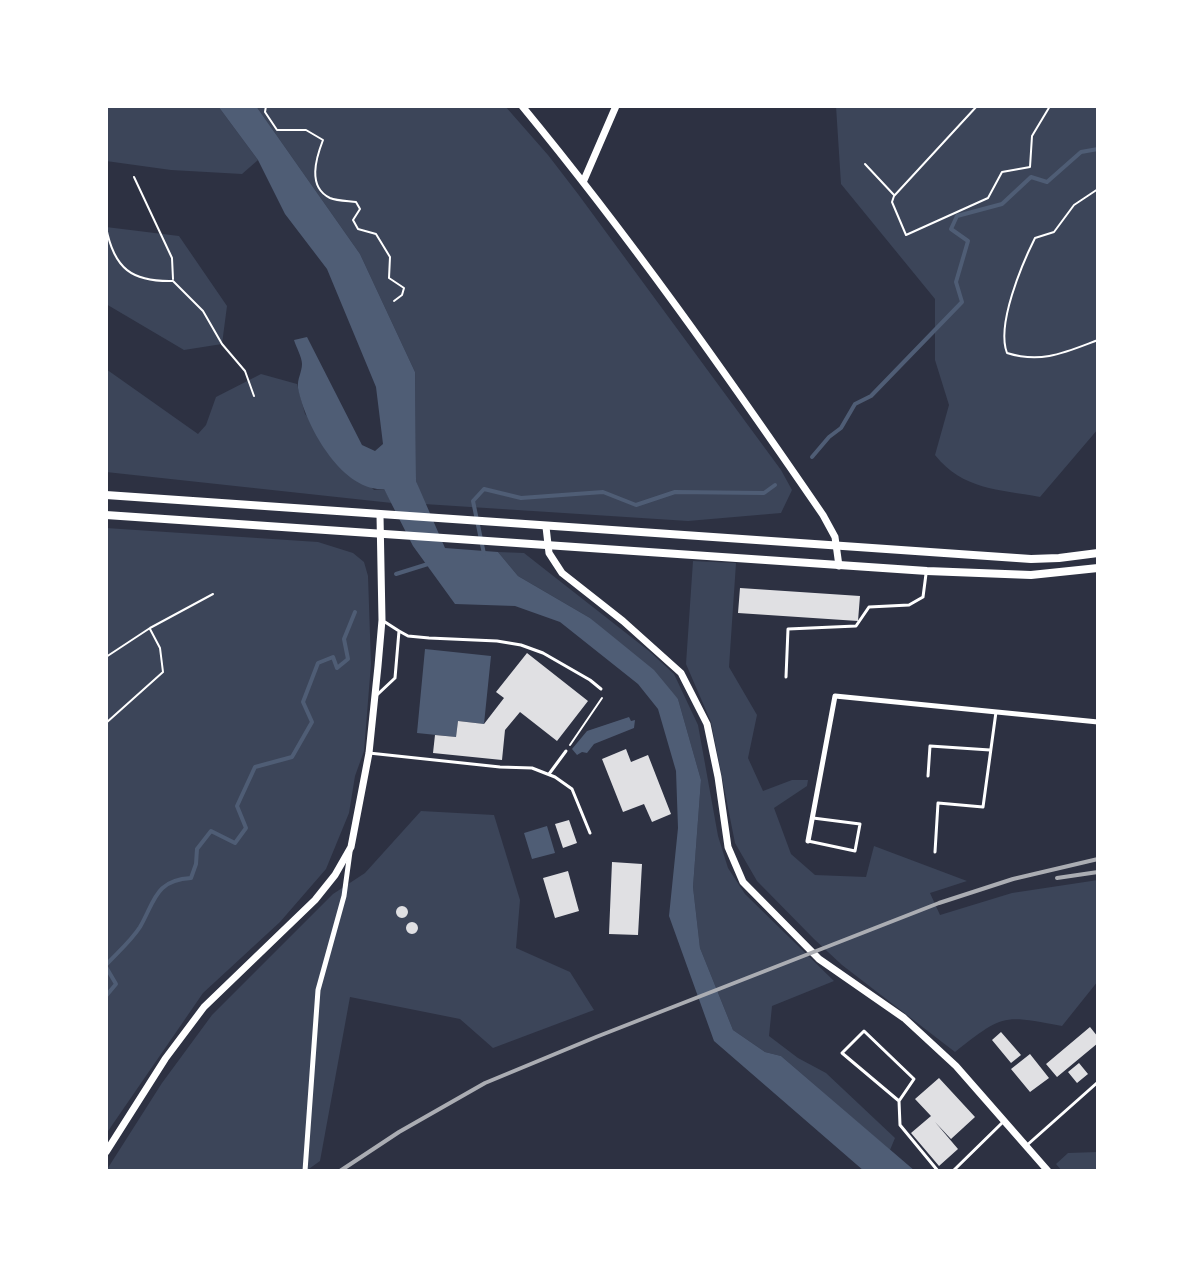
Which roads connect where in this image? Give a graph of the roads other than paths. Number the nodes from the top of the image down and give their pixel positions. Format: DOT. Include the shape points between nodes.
graph roads {
  1 [pos="522,106"];
  2 [pos="616,106"];
  3 [pos="584,180"];
  4 [pos="106,495"];
  5 [pos="106,515"];
  6 [pos="380,515"];
  7 [pos="546,527"];
  8 [pos="380,534"];
  9 [pos="547,546"];
  10 [pos="838,547"];
  11 [pos="1098,553"];
  12 [pos="839,566"];
  13 [pos="1098,568"];
  14 [pos="927,571"];
  15 [pos="382,620"];
  16 [pos="399,631"];
  17 [pos="786,677"];
  18 [pos="601,689"];
  19 [pos="375,697"];
  20 [pos="996,712"];
  21 [pos="1098,722"];
  22 [pos="990,750"];
  23 [pos="566,751"];
  24 [pos="369,753"];
  25 [pos="549,774"];
  26 [pos="928,776"];
  27 [pos="813,818"];
  28 [pos="590,833"];
  29 [pos="808,841"];
  30 [pos="351,847"];
  31 [pos="935,852"];
  32 [pos="1098,1082"];
  33 [pos="899,1101"];
  34 [pos="1004,1121"];
  35 [pos="1026,1146"];
  36 [pos="106,1152"];
  37 [pos="305,1171"];
  38 [pos="938,1171"];
  39 [pos="953,1171"];
  40 [pos="1048,1171"];
  1 -- 3 [label="street"];
  2 -- 3 [label="street"];
  3 -- 10 [label="street" via="712,353 823,515"];
  4 -- 6 [label="main road"];
  5 -- 8 [label="main road"];
  6 -- 7 [label="main road"];
  6 -- 8 [label="street"];
  7 -- 9 [label="street"];
  7 -- 10 [label="main road"];
  8 -- 9 [label="main road"];
  8 -- 15 [label="street"];
  9 -- 12 [label="main road"];
  9 -- 34 [label="street" via="562,573 681,673 707,724 728,847 743,882 819,959 914,1028 956,1066"];
  10 -- 11 [label="main road" via="1045,559"];
  10 -- 12 [label="street"];
  12 -- 14 [label="main road"];
  13 -- 14 [label="main road" via="1031,575"];
  14 -- 17 [label="lane" via="923,597 909,605 869,607 856,626 788,629"];
  15 -- 16 [label="lane"];
  15 -- 19 [label="street"];
  16 -- 18 [label="lane" via="521,645"];
  16 -- 19 [label="lane" via="395,678"];
  19 -- 24 [label="street"];
  20 -- 21 [label="street"];
  20 -- 22 [label="lane"];
  20 -- 27 [label="street" via="835,696"];
  22 -- 26 [label="lane" via="930,746"];
  22 -- 31 [label="lane" via="983,807 938,803"];
  23 -- 25 [label="lane"];
  24 -- 25 [label="lane"];
  24 -- 30 [label="street"];
  25 -- 28 [label="lane" via="572,789"];
  27 -- 29 [label="street"];
  27 -- 29 [label="lane" via="860,824 855,851"];
  30 -- 36 [label="street" via="315,900 204,1007"];
  30 -- 37 [label="street" via="344,896 318,990"];
  32 -- 35 [label="lane"];
  33 -- 33 [label="lane" via="842,1053 864,1031 914,1079"];
  33 -- 38 [label="lane" via="900,1125"];
  34 -- 35 [label="street"];
  34 -- 39 [label="lane"];
  35 -- 40 [label="street"];
}
